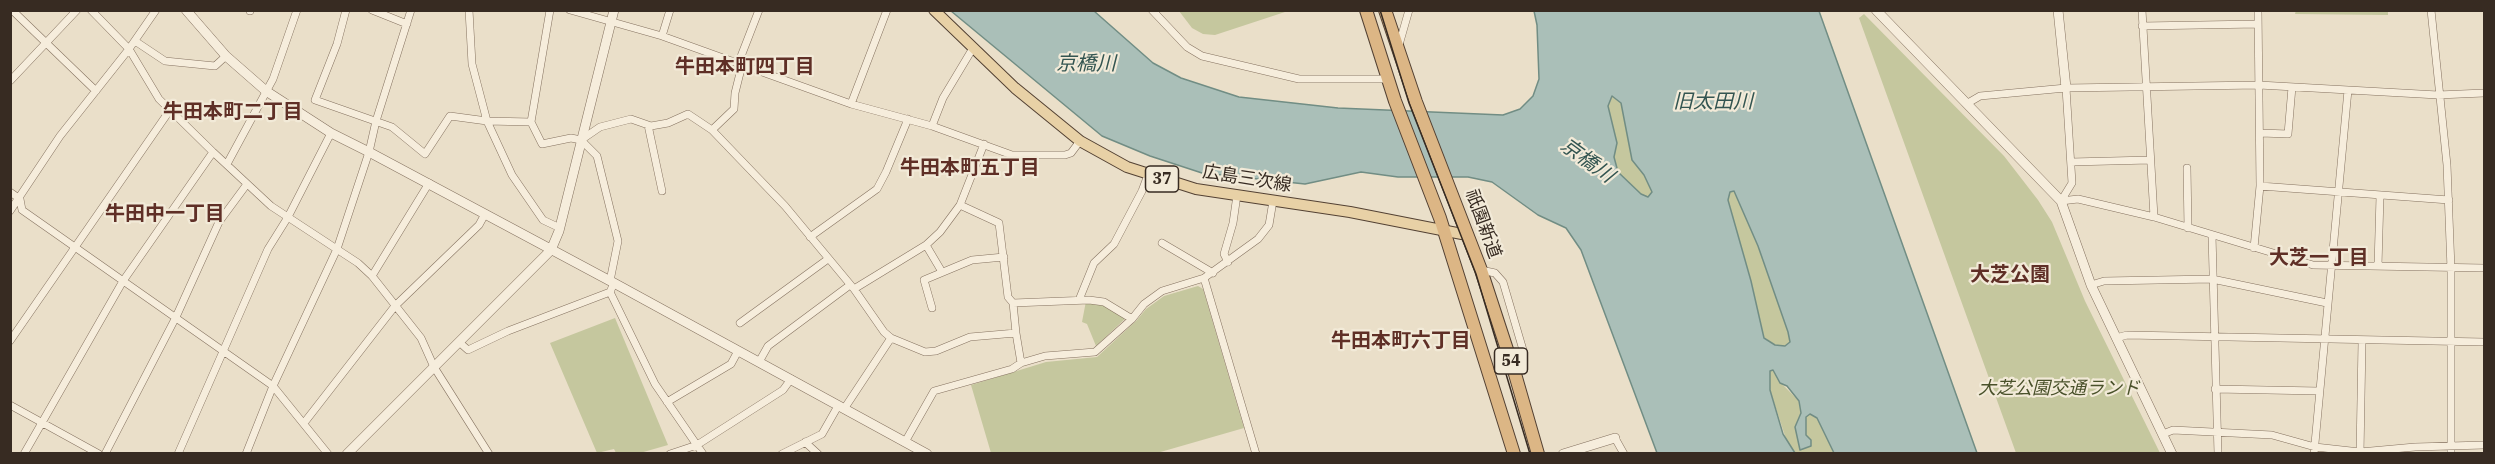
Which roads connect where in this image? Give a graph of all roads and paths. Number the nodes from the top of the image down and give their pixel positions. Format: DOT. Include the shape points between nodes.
graph roads {
  1 [pos="12,10"];
  2 [pos="77,10"];
  3 [pos="91,10"];
  4 [pos="156,10"];
  5 [pos="186,10"];
  6 [pos="297,10"];
  7 [pos="346,10"];
  8 [pos="372,10"];
  9 [pos="411,10"];
  10 [pos="469,10"];
  11 [pos="550,10"];
  12 [pos="570,10"];
  13 [pos="614,10"];
  14 [pos="670,10"];
  15 [pos="759,10"];
  16 [pos="887,10"];
  17 [pos="934,10"];
  18 [pos="1152,10"];
  19 [pos="1366,10"];
  20 [pos="1385,10"];
  21 [pos="1409,10"];
  22 [pos="1876,10"];
  23 [pos="2058,10"];
  24 [pos="2142,10"];
  25 [pos="2258,10"];
  26 [pos="2431,10"];
  27 [pos="612,21"];
  28 [pos="407,24"];
  29 [pos="2258,24"];
  30 [pos="2142,26"];
  31 [pos="662,36"];
  32 [pos="135,41"];
  33 [pos="47,42"];
  34 [pos="973,48"];
  35 [pos="129,49"];
  36 [pos="1398,49"];
  37 [pos="226,56"];
  38 [pos="740,65"];
  39 [pos="1389,80"];
  40 [pos="10,81"];
  41 [pos="2259,85"];
  42 [pos="2145,86"];
  43 [pos="2292,87"];
  44 [pos="2066,88"];
  45 [pos="2348,90"];
  46 [pos="96,91"];
  47 [pos="266,91"];
  48 [pos="2484,93"];
  49 [pos="2438,94"];
  50 [pos="1968,103"];
  51 [pos="851,104"];
  52 [pos="170,110"];
  53 [pos="908,119"];
  54 [pos="376,121"];
  55 [pos="488,121"];
  56 [pos="531,122"];
  57 [pos="648,125"];
  58 [pos="932,126"];
  59 [pos="712,130"];
  60 [pos="331,133"];
  61 [pos="2261,133"];
  62 [pos="581,140"];
  63 [pos="1080,141"];
  64 [pos="984,144"];
  65 [pos="213,152"];
  66 [pos="369,152"];
  67 [pos="2150,160"];
  68 [pos="2071,162"];
  69 [pos="227,164"];
  70 [pos="2187,168"];
  71 [pos="1148,176"];
  72 [pos="429,183"];
  73 [pos="247,184"];
  74 [pos="2260,186"];
  75 [pos="2337,190"];
  76 [pos="662,191"];
  77 [pos="10,192"];
  78 [pos="1237,195"];
  79 [pos="2380,196"];
  80 [pos="20,199"];
  81 [pos="2448,200"];
  82 [pos="1273,201"];
  83 [pos="2061,201"];
  84 [pos="960,205"];
  85 [pos="10,211"];
  86 [pos="485,214"];
  87 [pos="288,217"];
  88 [pos="2154,217"];
  89 [pos="560,228"];
  90 [pos="2188,228"];
  91 [pos="1444,232"];
  92 [pos="1467,235"];
  93 [pos="2211,235"];
  94 [pos="810,237"];
  95 [pos="1162,243"];
  96 [pos="926,245"];
  97 [pos="75,247"];
  98 [pos="2253,248"];
  99 [pos="337,249"];
  100 [pos="551,250"];
  101 [pos="1004,257"];
  102 [pos="828,259"];
  103 [pos="1228,262"];
  104 [pos="2331,265"];
  105 [pos="2378,266"];
  106 [pos="2484,268"];
  107 [pos="2451,269"];
  108 [pos="942,272"];
  109 [pos="1213,273"];
  110 [pos="372,276"];
  111 [pos="1204,278"];
  112 [pos="2212,279"];
  113 [pos="123,281"];
  114 [pos="611,285"];
  115 [pos="2091,285"];
  116 [pos="852,287"];
  117 [pos="1079,300"];
  118 [pos="1013,303"];
  119 [pos="2327,303"];
  120 [pos="395,306"];
  121 [pos="932,308"];
  122 [pos="176,317"];
  123 [pos="1132,319"];
  124 [pos="740,323"];
  125 [pos="1016,333"];
  126 [pos="891,338"];
  127 [pos="2116,338"];
  128 [pos="2214,338"];
  129 [pos="2324,340"];
  130 [pos="10,341"];
  131 [pos="459,342"];
  132 [pos="2362,342"];
  133 [pos="2451,342"];
  134 [pos="2484,342"];
  135 [pos="224,351"];
  136 [pos="738,351"];
  137 [pos="759,362"];
  138 [pos="1021,363"];
  139 [pos="434,367"];
  140 [pos="791,379"];
  141 [pos="273,386"];
  142 [pos="2215,388"];
  143 [pos="2319,391"];
  144 [pos="667,402"];
  145 [pos="10,405"];
  146 [pos="841,408"];
  147 [pos="41,422"];
  148 [pos="304,423"];
  149 [pos="2216,432"];
  150 [pos="2163,434"];
  151 [pos="1615,438"];
  152 [pos="805,442"];
  153 [pos="905,442"];
  154 [pos="2484,445"];
  155 [pos="697,446"];
  156 [pos="2314,450"];
  157 [pos="2451,450"];
  158 [pos="24,453"];
  159 [pos="99,453"];
  160 [pos="105,453"];
  161 [pos="178,453"];
  162 [pos="246,453"];
  163 [pos="328,453"];
  164 [pos="347,453"];
  165 [pos="489,453"];
  166 [pos="670,453"];
  167 [pos="703,453"];
  168 [pos="782,453"];
  169 [pos="818,453"];
  170 [pos="927,453"];
  171 [pos="1256,453"];
  172 [pos="1514,453"];
  173 [pos="1539,453"];
  174 [pos="1563,453"];
  175 [pos="1624,453"];
  176 [pos="2172,453"];
  177 [pos="2218,453"];
  178 [pos="2360,453"];
  1 -- 33 [label="street"];
  2 -- 33 [label="street"];
  3 -- 35 [label="street"];
  4 -- 32 [label="street"];
  5 -- 37 [label="street"];
  6 -- 47 [label="street"];
  7 -- 54 [label="street" via="315,100"];
  8 -- 28 [label="street"];
  9 -- 28 [label="street"];
  10 -- 55 [label="street" via="472,64"];
  11 -- 56 [label="street"];
  12 -- 27 [label="street"];
  13 -- 27 [label="street"];
  14 -- 31 [label="street"];
  15 -- 38 [label="street"];
  16 -- 51 [label="street"];
  17 -- 34 [label="main road, 広島三次線 / 37"];
  18 -- 39 [label="street" via="1187,47 1202,56 1299,79"];
  19 -- 39 [label="highway, 54"];
  20 -- 36 [label="highway, 祇園新道 / 54"];
  21 -- 36 [label="street"];
  22 -- 50 [label="street"];
  23 -- 44 [label="street"];
  24 -- 30 [label="street"];
  25 -- 29 [label="street"];
  26 -- 49 [label="street"];
  27 -- 31 [label="street"];
  27 -- 62 [label="street"];
  28 -- 54 [label="street"];
  29 -- 30 [label="street"];
  29 -- 41 [label="street"];
  30 -- 42 [label="street"];
  31 -- 38 [label="street"];
  32 -- 35 [label="street"];
  32 -- 37 [label="street" via="165,61 214,66"];
  33 -- 40 [label="street"];
  33 -- 46 [label="street"];
  34 -- 58 [label="street" via="943,98"];
  34 -- 63 [label="main road, 広島三次線 / 37"];
  35 -- 46 [label="street"];
  35 -- 52 [label="street"];
  36 -- 92 [label="highway, 祇園新道 / 54"];
  37 -- 47 [label="street"];
  38 -- 51 [label="street"];
  38 -- 59 [label="street" via="734,109"];
  39 -- 91 [label="highway, 54"];
  41 -- 42 [label="street"];
  41 -- 43 [label="street"];
  41 -- 61 [label="street"];
  42 -- 44 [label="street"];
  42 -- 67 [label="street"];
  43 -- 45 [label="street"];
  43 -- 61 [label="street" via="2288,134"];
  44 -- 50 [label="street" via="1980,96"];
  44 -- 68 [label="street"];
  45 -- 49 [label="street"];
  45 -- 75 [label="street"];
  46 -- 80 [label="street" via="60,136"];
  47 -- 60 [label="street"];
  47 -- 69 [label="street"];
  48 -- 49 [label="street"];
  49 -- 81 [label="street"];
  50 -- 83 [label="street"];
  51 -- 53 [label="street"];
  52 -- 65 [label="street"];
  52 -- 97 [label="street"];
  53 -- 58 [label="street"];
  53 -- 94 [label="street" via="877,189"];
  54 -- 55 [label="street" via="392,127 425,154 450,116"];
  54 -- 66 [label="street"];
  55 -- 56 [label="street"];
  55 -- 89 [label="street" via="512,175 543,220"];
  56 -- 62 [label="street" via="542,144 571,138"];
  57 -- 59 [label="street" via="668,123 688,114"];
  57 -- 62 [label="street" via="631,119 600,127"];
  57 -- 76 [label="street"];
  58 -- 64 [label="street"];
  59 -- 94 [label="street"];
  60 -- 66 [label="street"];
  60 -- 87 [label="street"];
  61 -- 74 [label="street"];
  62 -- 89 [label="street"];
  62 -- 114 [label="street" via="597,156 618,241"];
  63 -- 64 [label="street" via="1065,155 1012,155"];
  63 -- 71 [label="main road, 広島三次線 / 37"];
  64 -- 84 [label="street"];
  65 -- 69 [label="street"];
  65 -- 113 [label="street"];
  66 -- 72 [label="street"];
  66 -- 99 [label="street"];
  67 -- 68 [label="street"];
  67 -- 88 [label="street"];
  68 -- 83 [label="street" via="2072,183"];
  69 -- 73 [label="street"];
  70 -- 90 [label="street"];
  71 -- 78 [label="main road, 広島三次線 / 37"];
  71 -- 117 [label="street" via="1114,244 1094,263"];
  72 -- 86 [label="street"];
  72 -- 110 [label="street"];
  73 -- 87 [label="street"];
  73 -- 122 [label="street" via="219,222"];
  74 -- 75 [label="street"];
  74 -- 98 [label="street"];
  75 -- 79 [label="street"];
  75 -- 104 [label="street"];
  77 -- 80 [label="street"];
  78 -- 82 [label="main road, 広島三次線 / 37"];
  78 -- 103 [label="street" via="1224,254"];
  79 -- 81 [label="street"];
  79 -- 105 [label="street"];
  80 -- 85 [label="street"];
  80 -- 97 [label="street" via="22,210"];
  81 -- 107 [label="street"];
  82 -- 91 [label="main road, 広島三次線 / 37"];
  82 -- 103 [label="street" via="1265,232"];
  83 -- 88 [label="street" via="2078,199"];
  83 -- 115 [label="street"];
  84 -- 96 [label="street"];
  84 -- 101 [label="street" via="999,223"];
  86 -- 100 [label="street"];
  86 -- 120 [label="street" via="479,225"];
  87 -- 99 [label="street"];
  87 -- 135 [label="street" via="268,249"];
  88 -- 90 [label="street"];
  89 -- 100 [label="street"];
  90 -- 93 [label="street"];
  91 -- 92 [label="main road, 広島三次線 / 37"];
  91 -- 172 [label="highway, 54"];
  92 -- 173 [label="highway, 祇園新道 / 54"];
  93 -- 98 [label="street"];
  93 -- 112 [label="street"];
  94 -- 102 [label="street"];
  95 -- 109 [label="street"];
  96 -- 108 [label="street"];
  96 -- 116 [label="street"];
  97 -- 113 [label="street"];
  97 -- 130 [label="street"];
  98 -- 104 [label="street" via="2313,265"];
  99 -- 110 [label="street"];
  99 -- 141 [label="street"];
  100 -- 114 [label="street"];
  100 -- 131 [label="street"];
  101 -- 108 [label="street" via="972,260"];
  101 -- 118 [label="street" via="1008,297"];
  102 -- 116 [label="street"];
  102 -- 124 [label="street"];
  103 -- 109 [label="street"];
  104 -- 105 [label="street"];
  104 -- 119 [label="street"];
  105 -- 107 [label="street"];
  106 -- 107 [label="street"];
  107 -- 133 [label="street"];
  108 -- 121 [label="street" via="924,280"];
  109 -- 111 [label="street"];
  110 -- 120 [label="street"];
  111 -- 123 [label="street" via="1162,291"];
  111 -- 171 [label="street"];
  112 -- 115 [label="street" via="2104,281"];
  112 -- 119 [label="street"];
  112 -- 128 [label="street"];
  113 -- 122 [label="street"];
  113 -- 147 [label="street"];
  114 -- 131 [label="street" via="468,350"];
  114 -- 136 [label="street"];
  114 -- 144 [label="street" via="655,384"];
  115 -- 127 [label="street"];
  116 -- 126 [label="street"];
  116 -- 137 [label="street" via="768,346"];
  117 -- 118 [label="street"];
  117 -- 123 [label="street" via="1104,302"];
  118 -- 125 [label="street"];
  119 -- 129 [label="street"];
  120 -- 139 [label="street" via="421,338"];
  120 -- 148 [label="street"];
  122 -- 135 [label="street"];
  122 -- 160 [label="street"];
  123 -- 138 [label="street" via="1095,352"];
  125 -- 126 [label="street" via="970,337 925,352"];
  125 -- 138 [label="street"];
  126 -- 146 [label="street"];
  127 -- 128 [label="street"];
  127 -- 150 [label="street"];
  128 -- 129 [label="street"];
  128 -- 142 [label="street"];
  129 -- 132 [label="street"];
  129 -- 143 [label="street"];
  131 -- 139 [label="street"];
  132 -- 133 [label="street"];
  132 -- 178 [label="street"];
  133 -- 134 [label="street"];
  133 -- 157 [label="street"];
  135 -- 141 [label="street"];
  135 -- 161 [label="street"];
  136 -- 137 [label="street"];
  136 -- 144 [label="street" via="731,364"];
  137 -- 140 [label="street"];
  138 -- 153 [label="street" via="934,391"];
  139 -- 164 [label="street"];
  139 -- 165 [label="street"];
  140 -- 146 [label="street"];
  140 -- 155 [label="street" via="783,390"];
  141 -- 148 [label="street"];
  141 -- 162 [label="street"];
  142 -- 143 [label="street"];
  142 -- 149 [label="street"];
  143 -- 156 [label="street"];
  144 -- 155 [label="street"];
  145 -- 147 [label="street"];
  146 -- 152 [label="street" via="822,434"];
  146 -- 153 [label="street"];
  147 -- 158 [label="street"];
  147 -- 159 [label="street"];
  148 -- 163 [label="street"];
  149 -- 150 [label="street" via="2173,430"];
  149 -- 156 [label="street" via="2272,435"];
  149 -- 177 [label="street"];
  150 -- 176 [label="street"];
  151 -- 174 [label="street"];
  151 -- 175 [label="street"];
  152 -- 168 [label="street"];
  152 -- 169 [label="street"];
  153 -- 170 [label="street"];
  154 -- 157 [label="street"];
  155 -- 166 [label="street"];
  155 -- 167 [label="street"];
  156 -- 178 [label="street"];
  157 -- 178 [label="street"];
}
